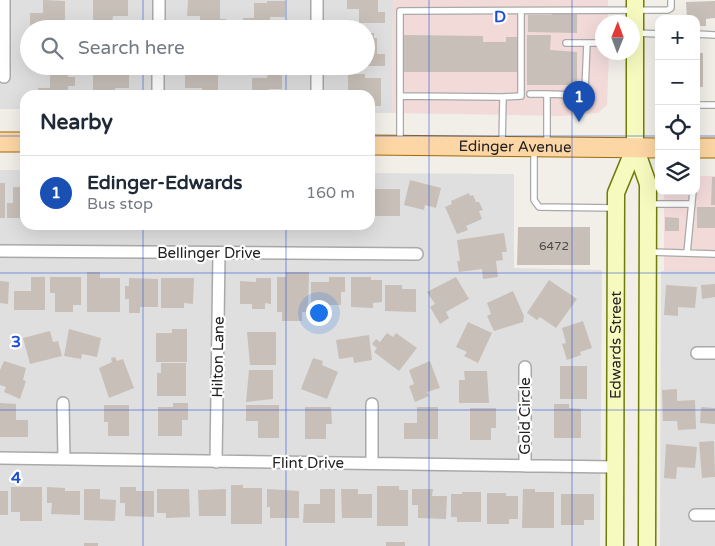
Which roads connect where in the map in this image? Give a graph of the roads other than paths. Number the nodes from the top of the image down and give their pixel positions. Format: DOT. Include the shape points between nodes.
graph roads {
  1 [pos="4,0"];
  2 [pos="158,0"];
  3 [pos="316,0"];
  4 [pos="671,0"];
  5 [pos="635,6"];
  6 [pos="521,11"];
  7 [pos="158,20"];
  8 [pos="317,20"];
  9 [pos="700,34"];
  10 [pos="655,35"];
  11 [pos="715,35"];
  12 [pos="640,38"];
  13 [pos="586,42"];
  14 [pos="595,42"];
  15 [pos="566,43"];
  16 [pos="634,60"];
  17 [pos="158,75"];
  18 [pos="317,75"];
  19 [pos="4,76"];
  20 [pos="158,90"];
  21 [pos="317,90"];
  22 [pos="530,94"];
  23 [pos="547,94"];
  24 [pos="400,96"];
  25 [pos="503,97"];
  26 [pos="700,105"];
  27 [pos="715,105"];
  28 [pos="0,142"];
  29 [pos="20,142"];
  30 [pos="375,145"];
  31 [pos="400,145"];
  32 [pos="502,146"];
  33 [pos="540,146"];
  34 [pos="635,147"];
  35 [pos="655,148"];
  36 [pos="700,148"];
  37 [pos="715,148"];
  38 [pos="693,195"];
  39 [pos="648,204"];
  40 [pos="692,204"];
  41 [pos="617,208"];
  42 [pos="0,251"];
  43 [pos="648,252"];
  44 [pos="220,253"];
  45 [pos="686,253"];
  46 [pos="417,254"];
  47 [pos="715,254"];
  48 [pos="697,352"];
  49 [pos="715,353"];
  50 [pos="525,366"];
  51 [pos="63,403"];
  52 [pos="372,404"];
  53 [pos="0,458"];
  54 [pos="64,459"];
  55 [pos="216,462"];
  56 [pos="372,463"];
  57 [pos="525,466"];
  58 [pos="616,467"];
  59 [pos="695,515"];
  60 [pos="715,515"];
  61 [pos="615,546"];
  62 [pos="647,546"];
  1 -- 19 [label="street"];
  2 -- 7 [label="street"];
  3 -- 8 [label="street"];
  4 -- 5 [label="lane" via="668,10"];
  5 -- 6 [label="lane"];
  6 -- 24 [label="lane" via="400,11"];
  6 -- 25 [label="lane" via="521,96"];
  9 -- 11 [label="lane"];
  10 -- 12 [label="lane"];
  13 -- 14 [label="lane"];
  13 -- 15 [label="lane"];
  13 -- 23 [label="lane" via="585,90 576,95"];
  16 -- 34 [label="main road, Edwards Street"];
  17 -- 20 [label="street"];
  18 -- 21 [label="street"];
  22 -- 23 [label="lane"];
  23 -- 33 [label="lane"];
  24 -- 25 [label="lane"];
  24 -- 31 [label="lane"];
  25 -- 32 [label="lane"];
  26 -- 27 [label="lane"];
  28 -- 29 [label="main road"];
  30 -- 31 [label="main road, Edinger Avenue"];
  31 -- 32 [label="main road, Edinger Avenue"];
  32 -- 33 [label="main road, Edinger Avenue"];
  33 -- 34 [label="main road, Edinger Avenue"];
  33 -- 41 [label="lane" via="534,200 539,207"];
  34 -- 35 [label="main road, Edinger Avenue"];
  34 -- 39 [label="main road, Edwards Street" via="646,178"];
  34 -- 41 [label="main road, Edwards Street" via="616,193"];
  36 -- 37 [label="main road"];
  38 -- 40 [label="lane"];
  39 -- 40 [label="lane"];
  39 -- 43 [label="main road, Edwards Street"];
  40 -- 45 [label="lane"];
  41 -- 58 [label="main road, Edwards Street"];
  42 -- 44 [label="street, Bellinger Drive"];
  43 -- 45 [label="lane"];
  43 -- 62 [label="main road, Edwards Street"];
  44 -- 46 [label="street, Bellinger Drive"];
  44 -- 55 [label="street, Hilton Lane"];
  45 -- 47 [label="lane"];
  48 -- 49 [label="street"];
  50 -- 57 [label="street, Gold Circle"];
  51 -- 54 [label="street"];
  52 -- 56 [label="street"];
  53 -- 54 [label="street, Flint Drive"];
  54 -- 55 [label="street, Flint Drive"];
  55 -- 56 [label="street, Flint Drive"];
  56 -- 57 [label="street, Flint Drive"];
  57 -- 58 [label="street, Flint Drive"];
  58 -- 61 [label="main road, Edwards Street"];
  59 -- 60 [label="street"];
}
